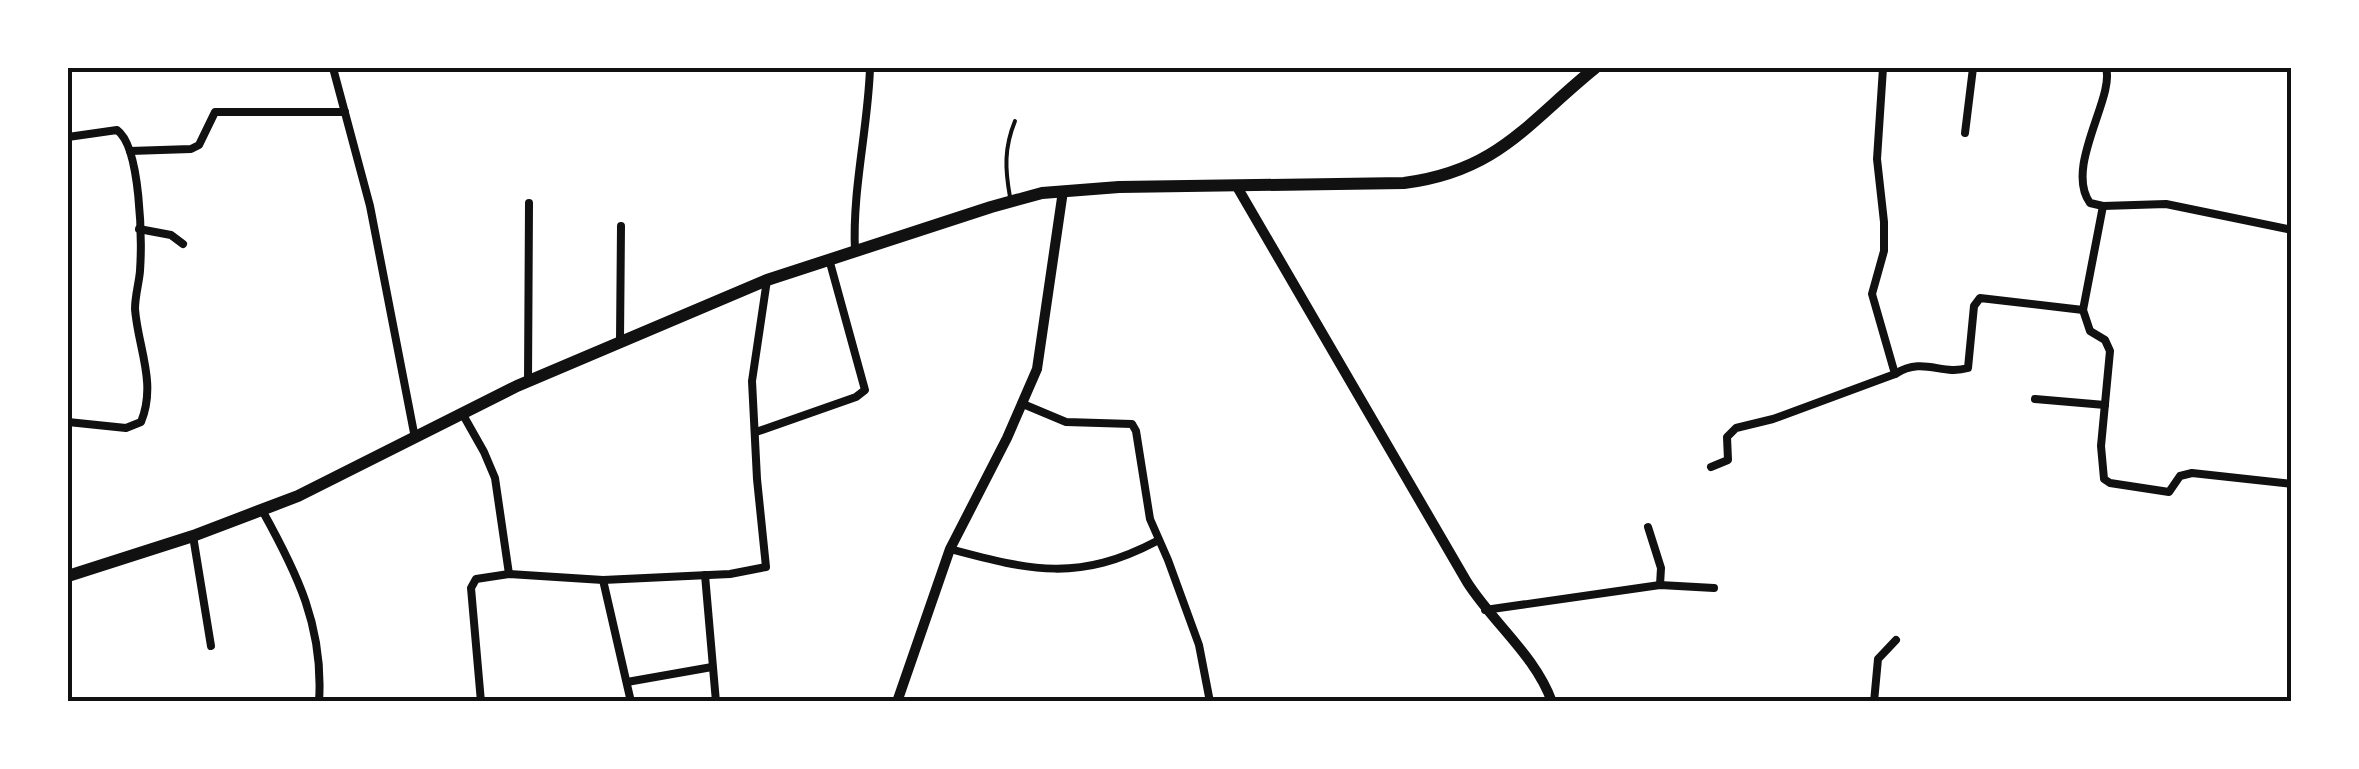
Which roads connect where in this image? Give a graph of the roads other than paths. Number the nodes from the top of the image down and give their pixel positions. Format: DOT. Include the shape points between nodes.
graph roads {
  1 [pos="333,68"];
  2 [pos="870,68"];
  3 [pos="1595,68"];
  4 [pos="1883,68"];
  5 [pos="1973,68"];
  6 [pos="2106,68"];
  7 [pos="346,112"];
  8 [pos="1015,121"];
  9 [pos="1965,133"];
  10 [pos="68,137"];
  11 [pos="130,150"];
  12 [pos="1236,185"];
  13 [pos="1063,191"];
  14 [pos="529,202"];
  15 [pos="1011,202"];
  16 [pos="2103,206"];
  17 [pos="621,226"];
  18 [pos="140,229"];
  19 [pos="2292,230"];
  20 [pos="183,244"];
  21 [pos="855,251"];
  22 [pos="829,259"];
  23 [pos="767,280"];
  24 [pos="2083,310"];
  25 [pos="620,341"];
  26 [pos="1895,374"];
  27 [pos="528,382"];
  28 [pos="2035,399"];
  29 [pos="1024,404"];
  30 [pos="2105,406"];
  31 [pos="462,413"];
  32 [pos="68,422"];
  33 [pos="756,432"];
  34 [pos="415,438"];
  35 [pos="1711,467"];
  36 [pos="2292,484"];
  37 [pos="262,510"];
  38 [pos="1648,527"];
  39 [pos="193,536"];
  40 [pos="1157,541"];
  41 [pos="950,550"];
  42 [pos="508,574"];
  43 [pos="705,575"];
  44 [pos="68,576"];
  45 [pos="603,580"];
  46 [pos="1660,585"];
  47 [pos="1714,588"];
  48 [pos="1485,610"];
  49 [pos="1896,640"];
  50 [pos="211,646"];
  51 [pos="712,666"];
  52 [pos="627,682"];
  53 [pos="319,702"];
  54 [pos="481,702"];
  55 [pos="631,702"];
  56 [pos="716,702"];
  57 [pos="897,702"];
  58 [pos="1210,702"];
  59 [pos="1552,702"];
  60 [pos="1874,702"];
  1 -- 7 [label="street"];
  2 -- 21 [label="street"];
  3 -- 12 [label="main road" via="1496,154 1457,173 1404,182"];
  4 -- 26 [label="street" via="1877,159 1884,251 1872,294"];
  5 -- 9 [label="street"];
  6 -- 16 [label="street" via="2084,178 2086,198"];
  7 -- 11 [label="street" via="226,110 210,116 191,149"];
  7 -- 34 [label="street"];
  8 -- 15 [label="lane" via="1005,167"];
  10 -- 11 [label="street" via="117,130"];
  11 -- 18 [label="street"];
  12 -- 13 [label="main road"];
  12 -- 48 [label="street"];
  13 -- 15 [label="main road"];
  13 -- 29 [label="street" via="1044,339"];
  14 -- 27 [label="street"];
  15 -- 21 [label="main road"];
  16 -- 19 [label="street" via="2166,204"];
  16 -- 24 [label="street"];
  17 -- 25 [label="street"];
  18 -- 20 [label="street" via="170,234"];
  18 -- 32 [label="street" via="135,305 148,378 144,416 132,428"];
  21 -- 22 [label="main road"];
  22 -- 23 [label="main road"];
  22 -- 33 [label="street" via="864,390"];
  23 -- 25 [label="main road"];
  23 -- 33 [label="street" via="752,381"];
  24 -- 26 [label="street" via="1980,298 1968,368 1916,364"];
  24 -- 30 [label="street" via="2090,330 2109,347"];
  25 -- 27 [label="main road"];
  26 -- 35 [label="street" via="1736,428 1727,437 1728,460"];
  27 -- 31 [label="main road"];
  28 -- 30 [label="street"];
  29 -- 40 [label="street" via="1066,422 1132,424"];
  29 -- 41 [label="street"];
  30 -- 36 [label="street" via="2102,473 2110,483 2169,492 2180,476 2192,473"];
  31 -- 34 [label="main road"];
  31 -- 42 [label="street" via="495,478"];
  33 -- 43 [label="street" via="767,565"];
  34 -- 37 [label="main road"];
  37 -- 39 [label="main road"];
  37 -- 53 [label="street" via="306,596"];
  38 -- 46 [label="street" via="1662,568"];
  39 -- 44 [label="main road"];
  39 -- 50 [label="street"];
  40 -- 41 [label="street" via="1104,563 1050,569"];
  40 -- 58 [label="street" via="1199,645"];
  41 -- 57 [label="street"];
  42 -- 45 [label="street"];
  42 -- 54 [label="street" via="471,584"];
  43 -- 45 [label="street"];
  43 -- 51 [label="street"];
  45 -- 52 [label="street"];
  46 -- 47 [label="street"];
  46 -- 48 [label="street"];
  48 -- 59 [label="street" via="1535,668"];
  49 -- 60 [label="street" via="1878,658"];
  51 -- 52 [label="street"];
  51 -- 56 [label="street"];
  52 -- 55 [label="street"];
}
